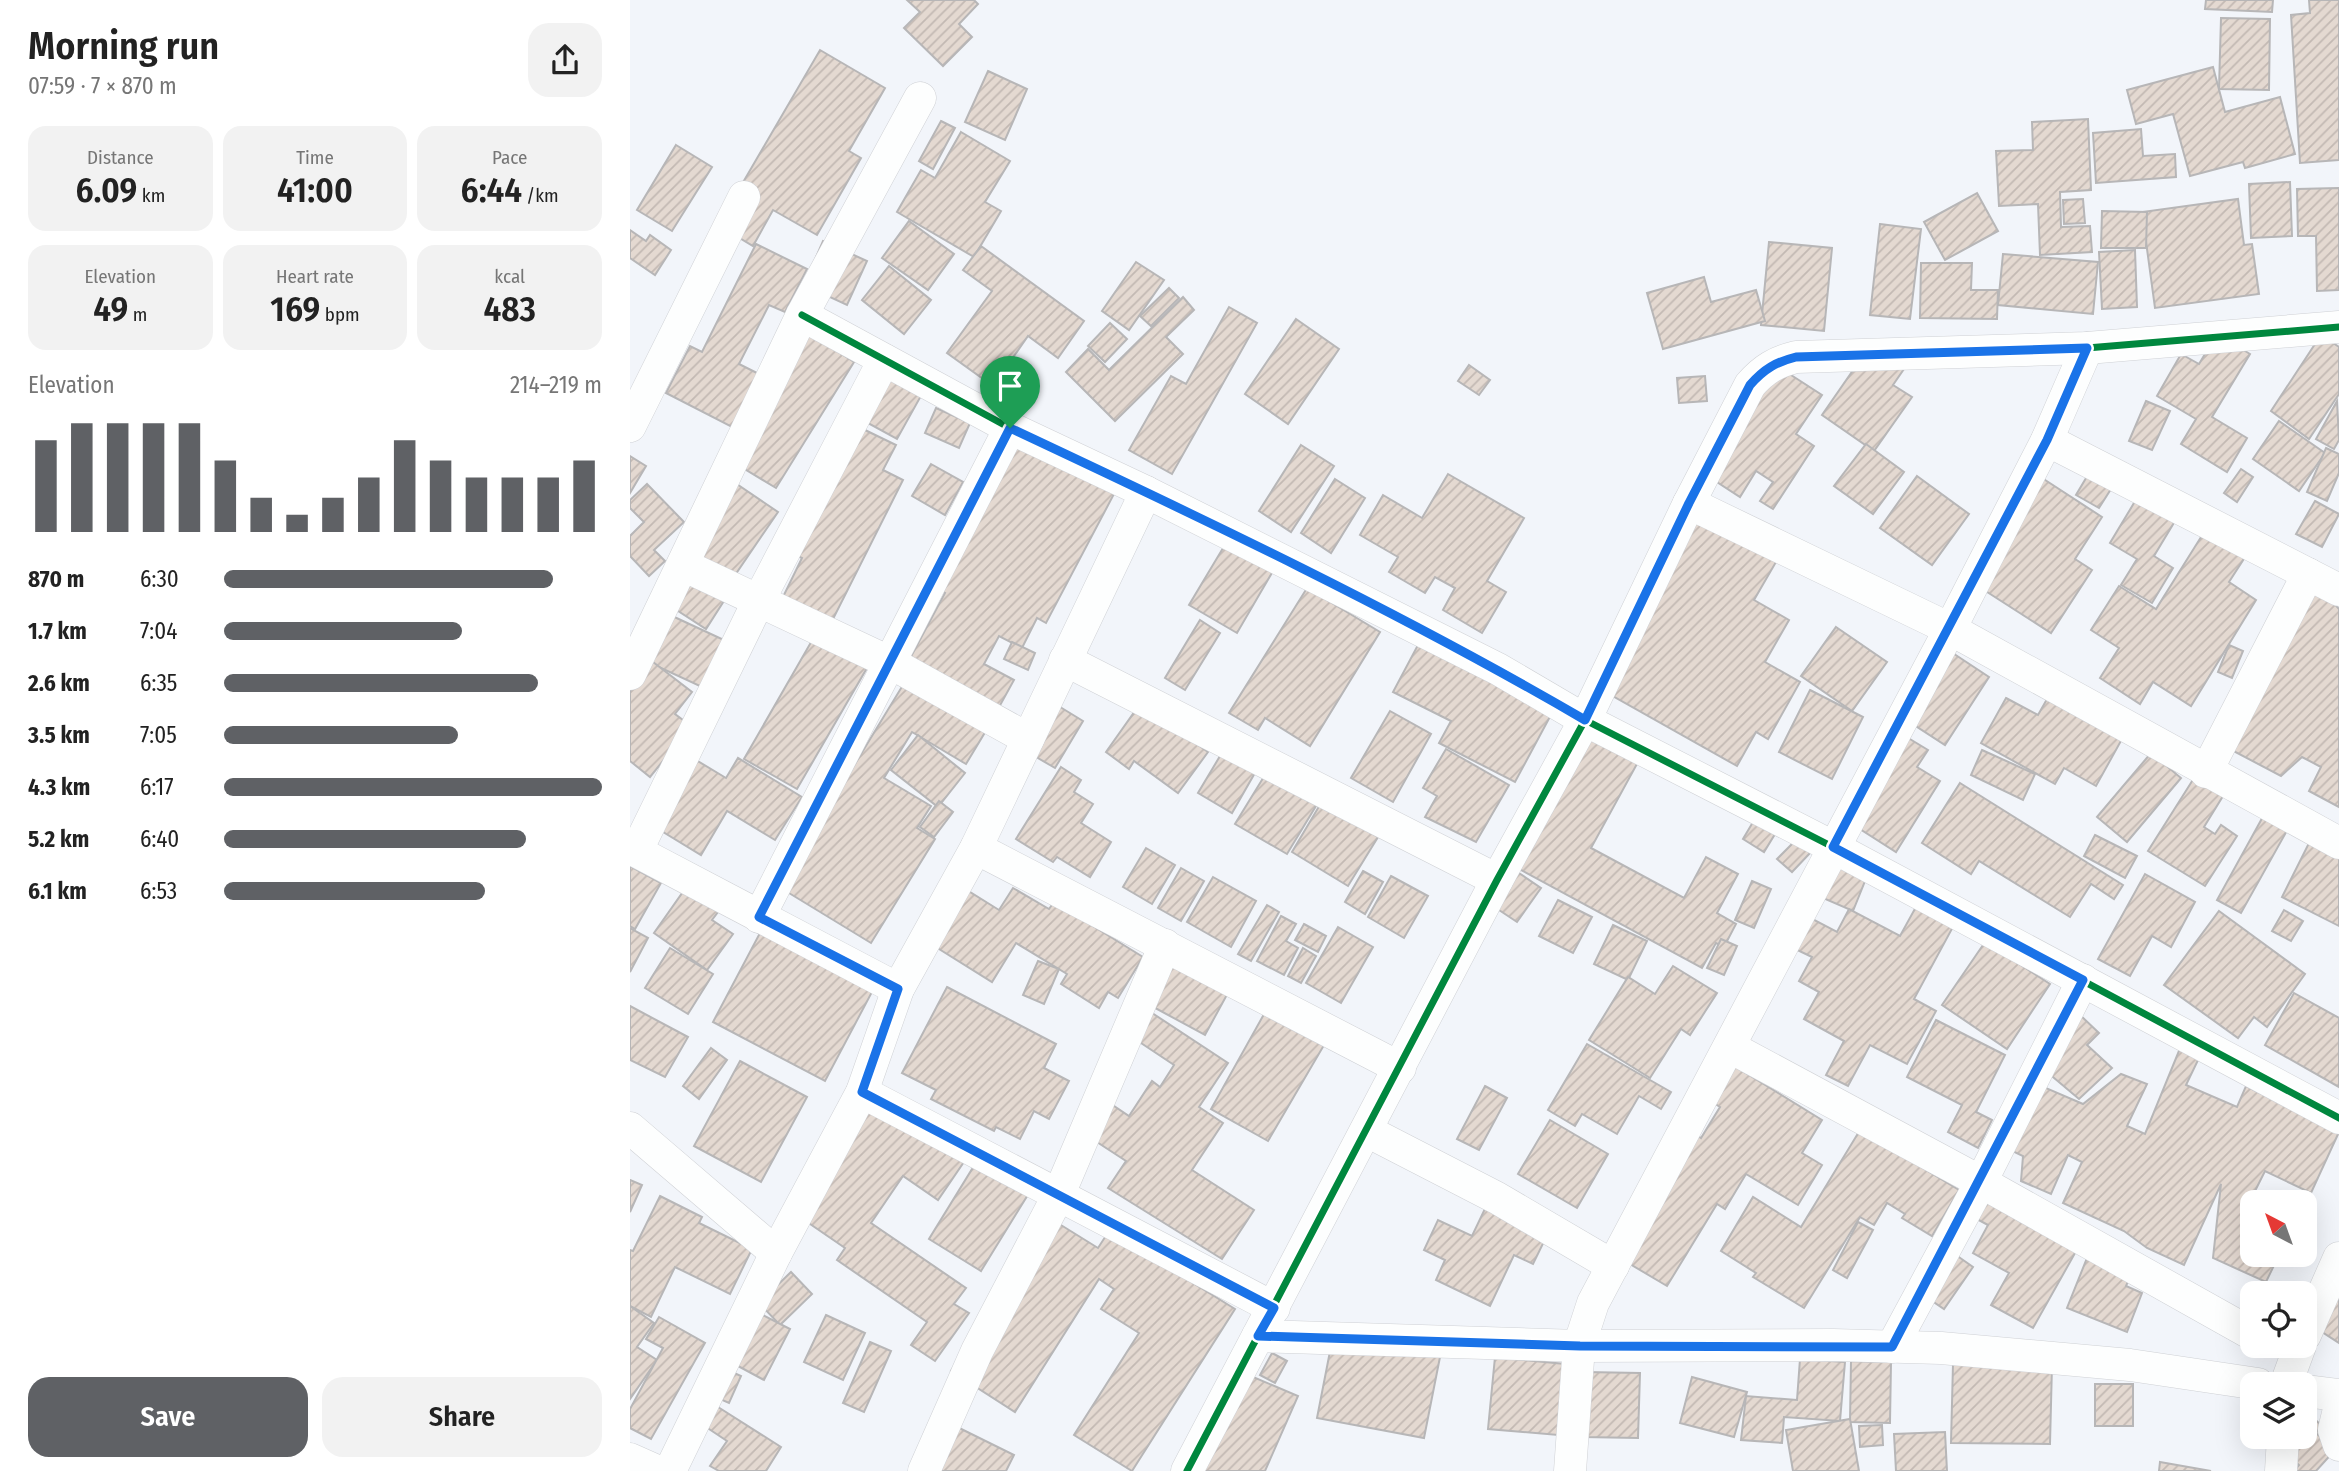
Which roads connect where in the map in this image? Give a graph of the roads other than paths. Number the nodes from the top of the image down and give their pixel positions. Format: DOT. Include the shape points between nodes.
graph roads {
  1 [pos="920,98"];
  2 [pos="744,197"];
  3 [pos="802,315"];
  4 [pos="2339,327"];
  5 [pos="2087,348"];
  6 [pos="884,360"];
  7 [pos="630,426"];
  8 [pos="1010,428"];
  9 [pos="2047,440"];
  10 [pos="1146,492"];
  11 [pos="1689,503"];
  12 [pos="682,565"];
  13 [pos="2308,574"];
  14 [pos="2339,590"];
  15 [pos="759,600"];
  16 [pos="1950,629"];
  17 [pos="1065,660"];
  18 [pos="891,663"];
  19 [pos="630,674"];
  20 [pos="1585,720"];
  21 [pos="1028,739"];
  22 [pos="2206,772"];
  23 [pos="2339,843"];
  24 [pos="1833,847"];
  25 [pos="976,848"];
  26 [pos="633,849"];
  27 [pos="1497,880"];
  28 [pos="759,917"];
  29 [pos="1165,945"];
  30 [pos="2083,980"];
  31 [pos="898,989"];
  32 [pos="1730,1047"];
  33 [pos="1400,1068"];
  34 [pos="862,1092"];
  35 [pos="2339,1118"];
  36 [pos="630,1128"];
  37 [pos="1367,1131"];
  38 [pos="1981,1182"];
  39 [pos="1059,1194"];
  40 [pos="776,1253"];
  41 [pos="2339,1258"];
  42 [pos="1613,1266"];
  43 [pos="2317,1303"];
  44 [pos="1274,1308"];
  45 [pos="2240,1327"];
  46 [pos="1258,1336"];
  47 [pos="1580,1346"];
  48 [pos="1892,1347"];
  49 [pos="2240,1381"];
  50 [pos="2317,1392"];
  51 [pos="2339,1395"];
  52 [pos="2339,1409"];
  53 [pos="2339,1445"];
  54 [pos="2282,1449"];
  55 [pos="630,1459"];
  56 [pos="657,1471"];
  57 [pos="670,1471"];
  58 [pos="924,1471"];
  59 [pos="1187,1471"];
  60 [pos="1570,1471"];
  61 [pos="2281,1471"];
  1 -- 3 [label="street"];
  2 -- 7 [label="street"];
  3 -- 6 [label="street"];
  3 -- 12 [label="street"];
  4 -- 5 [label="street"];
  5 -- 9 [label="street"];
  5 -- 11 [label="street" via="1796,357 1776,362 1750,385"];
  6 -- 8 [label="street"];
  6 -- 15 [label="street"];
  8 -- 10 [label="street"];
  8 -- 18 [label="street"];
  9 -- 13 [label="street"];
  9 -- 16 [label="street"];
  10 -- 17 [label="street"];
  10 -- 20 [label="street" via="1498,669"];
  11 -- 16 [label="street"];
  11 -- 20 [label="street"];
  12 -- 15 [label="street"];
  12 -- 19 [label="street"];
  13 -- 14 [label="street"];
  13 -- 22 [label="street"];
  15 -- 18 [label="street"];
  15 -- 26 [label="street"];
  16 -- 22 [label="street"];
  16 -- 24 [label="street"];
  17 -- 21 [label="street"];
  17 -- 27 [label="street"];
  18 -- 21 [label="street"];
  18 -- 28 [label="street"];
  20 -- 24 [label="street"];
  20 -- 27 [label="street"];
  21 -- 25 [label="street"];
  22 -- 23 [label="street"];
  24 -- 30 [label="street"];
  24 -- 32 [label="street"];
  25 -- 29 [label="street"];
  25 -- 31 [label="street"];
  26 -- 28 [label="street"];
  27 -- 33 [label="street"];
  28 -- 31 [label="street"];
  29 -- 33 [label="street"];
  29 -- 39 [label="street"];
  30 -- 35 [label="street"];
  30 -- 38 [label="street"];
  31 -- 34 [label="street"];
  32 -- 38 [label="street"];
  32 -- 42 [label="street"];
  33 -- 37 [label="street"];
  34 -- 39 [label="street"];
  34 -- 40 [label="street"];
  36 -- 40 [label="street"];
  37 -- 42 [label="street" via="1497,1198"];
  37 -- 44 [label="street"];
  38 -- 45 [label="street"];
  38 -- 48 [label="street"];
  39 -- 44 [label="street"];
  39 -- 58 [label="street" via="977,1351"];
  40 -- 57 [label="street"];
  41 -- 43 [label="street"];
  42 -- 47 [label="street" via="1593,1303"];
  44 -- 46 [label="street"];
  46 -- 47 [label="street"];
  46 -- 59 [label="street"];
  47 -- 48 [label="street"];
  47 -- 60 [label="street"];
  48 -- 49 [label="street" via="2130,1365"];
  50 -- 51 [label="street"];
  52 -- 53 [label="street" via="2334,1430"];
  54 -- 61 [label="street"];
  55 -- 56 [label="street"];
}
